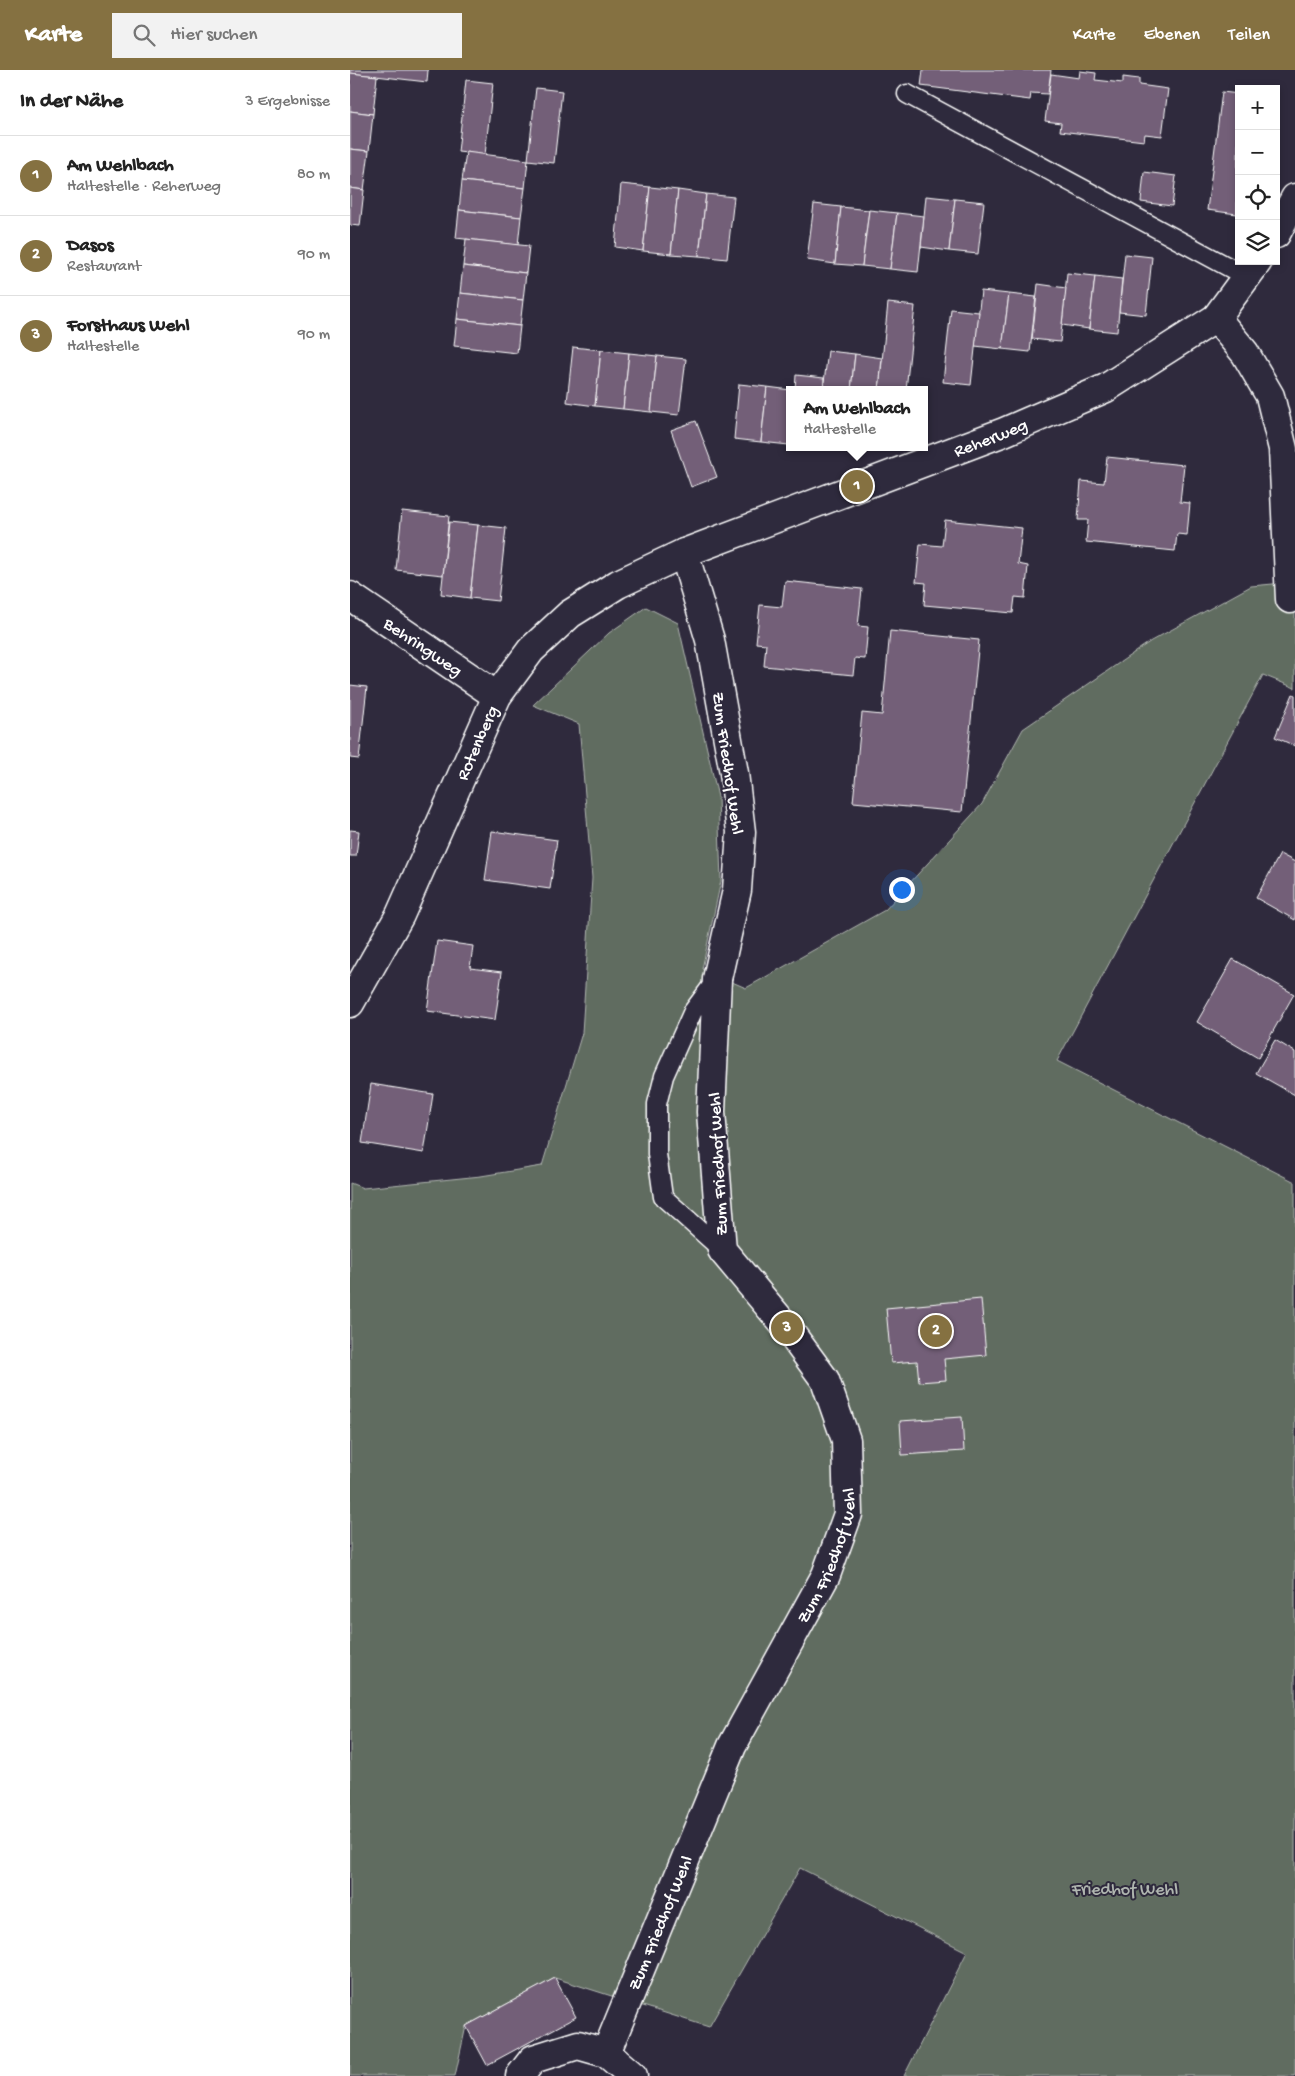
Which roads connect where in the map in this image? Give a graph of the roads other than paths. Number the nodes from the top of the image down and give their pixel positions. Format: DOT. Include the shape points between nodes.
graph roads {
  1 [pos="907,94"];
  2 [pos="1295,198"];
  3 [pos="1280,226"];
  4 [pos="1252,269"];
  5 [pos="1216,318"];
  6 [pos="684,553"];
  7 [pos="350,596"];
  8 [pos="1290,599"];
  9 [pos="497,696"];
  10 [pos="717,979"];
  11 [pos="350,1003"];
  12 [pos="722,1250"];
  13 [pos="606,2053"];
  14 [pos="520,2076"];
  15 [pos="633,2076"];
  1 -- 4 [label="lane"];
  2 -- 3 [label="street"];
  4 -- 5 [label="street, Reherweg"];
  5 -- 6 [label="street, Reherweg" via="1106,388 1004,432"];
  5 -- 8 [label="street" via="1245,353 1270,396 1283,449"];
  6 -- 9 [label="street, Rotenberg" via="618,584 570,614 531,650"];
  6 -- 10 [label="street, Zum Friedhof Wehl" via="710,640 741,832 737,890"];
  7 -- 9 [label="street, Behringweg"];
  9 -- 11 [label="street, Rotenberg" via="400,915"];
  10 -- 12 [label="street, Zum Friedhof Wehl" via="710,1112"];
  10 -- 12 [label="lane" via="693,1011 664,1076 657,1104 657,1154 663,1197"];
  12 -- 13 [label="street, Zum Friedhof Wehl" via="787,1328 825,1380 846,1440 848,1514 826,1575 732,1746"];
  13 -- 14 [label="street" via="578,2045 533,2059"];
  13 -- 15 [label="street"];
}
